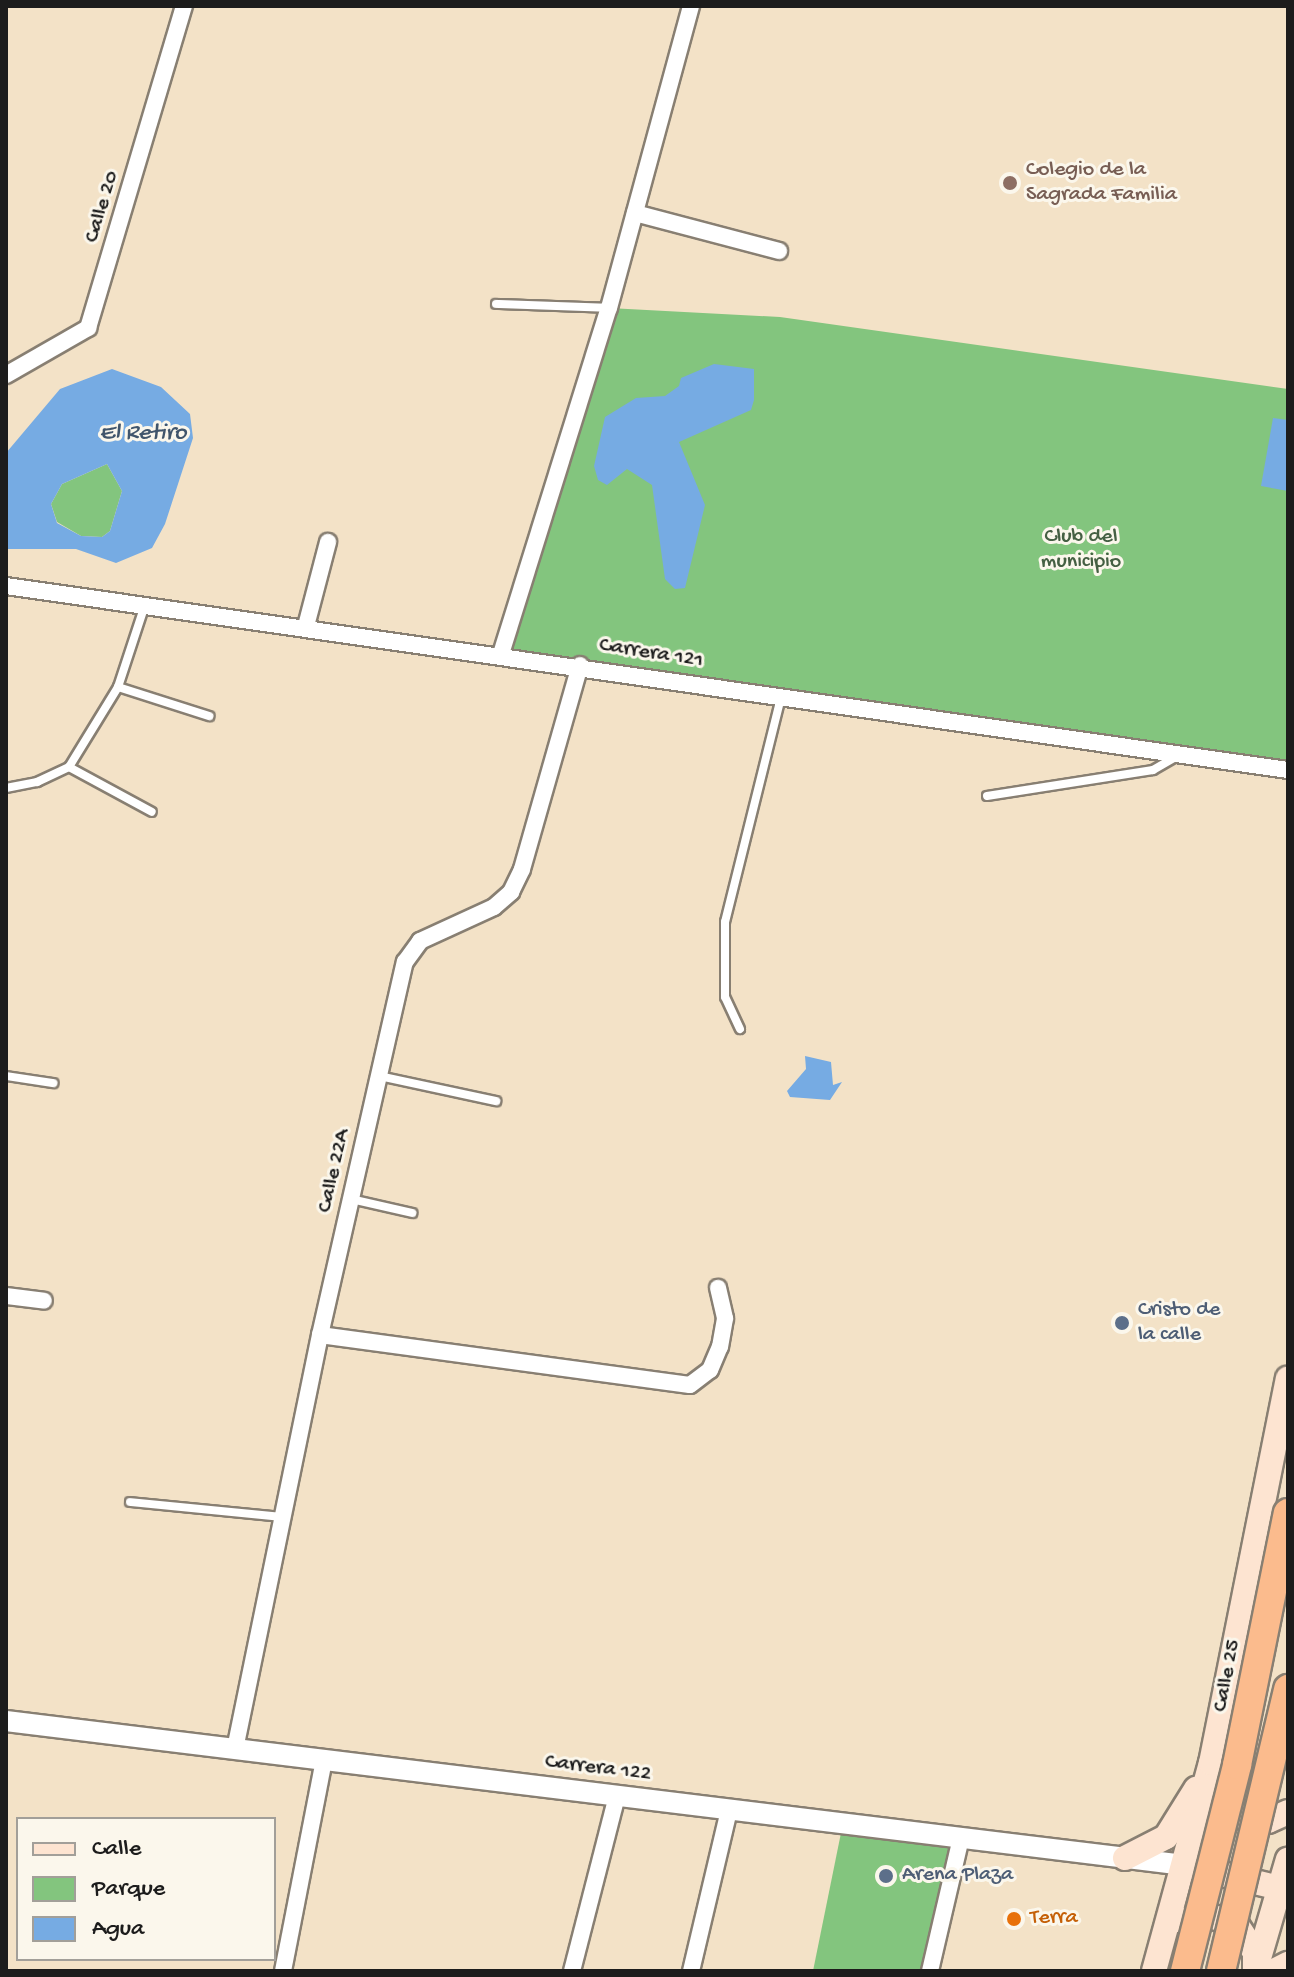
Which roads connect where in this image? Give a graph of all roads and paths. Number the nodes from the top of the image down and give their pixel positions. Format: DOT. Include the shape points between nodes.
graph roads {
  1 [pos="184,6"];
  2 [pos="691,6"];
  3 [pos="635,213"];
  4 [pos="779,251"];
  5 [pos="496,304"];
  6 [pos="609,308"];
  7 [pos="6,375"];
  8 [pos="328,542"];
  9 [pos="6,586"];
  10 [pos="145,602"];
  11 [pos="306,626"];
  12 [pos="501,654"];
  13 [pos="580,665"];
  14 [pos="118,687"];
  15 [pos="781,696"];
  16 [pos="209,716"];
  17 [pos="1180,754"];
  18 [pos="69,767"];
  19 [pos="1288,770"];
  20 [pos="6,788"];
  21 [pos="987,796"];
  22 [pos="152,812"];
  23 [pos="740,1029"];
  24 [pos="6,1076"];
  25 [pos="379,1076"];
  26 [pos="53,1083"];
  27 [pos="496,1101"];
  28 [pos="351,1199"];
  29 [pos="412,1213"];
  30 [pos="718,1288"];
  31 [pos="6,1296"];
  32 [pos="44,1301"];
  33 [pos="320,1335"];
  34 [pos="1288,1379"];
  35 [pos="130,1502"];
  36 [pos="1288,1513"];
  37 [pos="283,1517"];
  38 [pos="1288,1689"];
  39 [pos="6,1721"];
  40 [pos="235,1749"];
  41 [pos="324,1760"];
  42 [pos="1211,1763"];
  43 [pos="617,1796"];
  44 [pos="729,1810"];
  45 [pos="1288,1812"];
  46 [pos="961,1838"];
  47 [pos="1125,1858"];
  48 [pos="1288,1859"];
  49 [pos="1184,1865"];
  50 [pos="1285,1891"];
  51 [pos="1164,1940"];
  52 [pos="1288,1964"];
  53 [pos="1255,1970"];
  54 [pos="283,1971"];
  55 [pos="572,1971"];
  56 [pos="691,1971"];
  57 [pos="930,1971"];
  58 [pos="1154,1971"];
  59 [pos="1185,1971"];
  60 [pos="1221,1971"];
  61 [pos="1274,1971"];
  1 -- 7 [label="street, Calle 20" via="88,328"];
  2 -- 3 [label="street"];
  3 -- 4 [label="street"];
  3 -- 6 [label="street"];
  5 -- 6 [label="lane"];
  6 -- 12 [label="street"];
  8 -- 11 [label="street"];
  9 -- 10 [label="street, Carrera 121"];
  10 -- 11 [label="street, Carrera 121"];
  10 -- 14 [label="lane"];
  11 -- 12 [label="street, Carrera 121"];
  12 -- 13 [label="street, Carrera 121"];
  13 -- 15 [label="street, Carrera 121"];
  13 -- 25 [label="street, Calle 22A" via="511,892 494,907 420,941 405,962"];
  14 -- 16 [label="lane"];
  14 -- 18 [label="lane"];
  15 -- 17 [label="street, Carrera 121"];
  15 -- 23 [label="lane" via="725,922 725,997"];
  17 -- 19 [label="street, Carrera 121"];
  17 -- 21 [label="lane" via="1153,770"];
  18 -- 20 [label="lane" via="37,782"];
  18 -- 22 [label="lane"];
  24 -- 26 [label="lane"];
  25 -- 27 [label="lane"];
  25 -- 28 [label="street, Calle 22A"];
  28 -- 29 [label="lane"];
  28 -- 33 [label="street, Calle 22A"];
  30 -- 33 [label="street" via="725,1318 720,1347 710,1370 690,1385"];
  31 -- 32 [label="street"];
  33 -- 37 [label="street, Calle 22A"];
  34 -- 42 [label="main road, Calle 25"];
  35 -- 37 [label="lane"];
  36 -- 59 [label="highway, Calle 25, bridge" via="1237,1765"];
  37 -- 40 [label="street, Calle 22A"];
  38 -- 60 [label="highway, bridge"];
  39 -- 40 [label="street, Carrera 122"];
  40 -- 41 [label="street, Carrera 122"];
  41 -- 43 [label="street, Carrera 122"];
  41 -- 54 [label="street"];
  42 -- 45 [label="main road" via="1218,1799 1232,1812 1268,1821"];
  42 -- 47 [label="main road" via="1166,1837"];
  42 -- 49 [label="main road, Calle 25"];
  43 -- 44 [label="street, Carrera 122"];
  43 -- 55 [label="street"];
  44 -- 46 [label="street, Carrera 122"];
  44 -- 56 [label="street"];
  46 -- 47 [label="street, Carrera 122"];
  46 -- 57 [label="street"];
  47 -- 49 [label="street, Carrera 122"];
  48 -- 50 [label="main road"];
  49 -- 50 [label="main road"];
  49 -- 51 [label="main road, Calle 25"];
  50 -- 53 [label="main road"];
  51 -- 53 [label="main road" via="1188,1917 1222,1916 1249,1937"];
  51 -- 58 [label="main road, Calle 25"];
  52 -- 61 [label="main road"];
}
